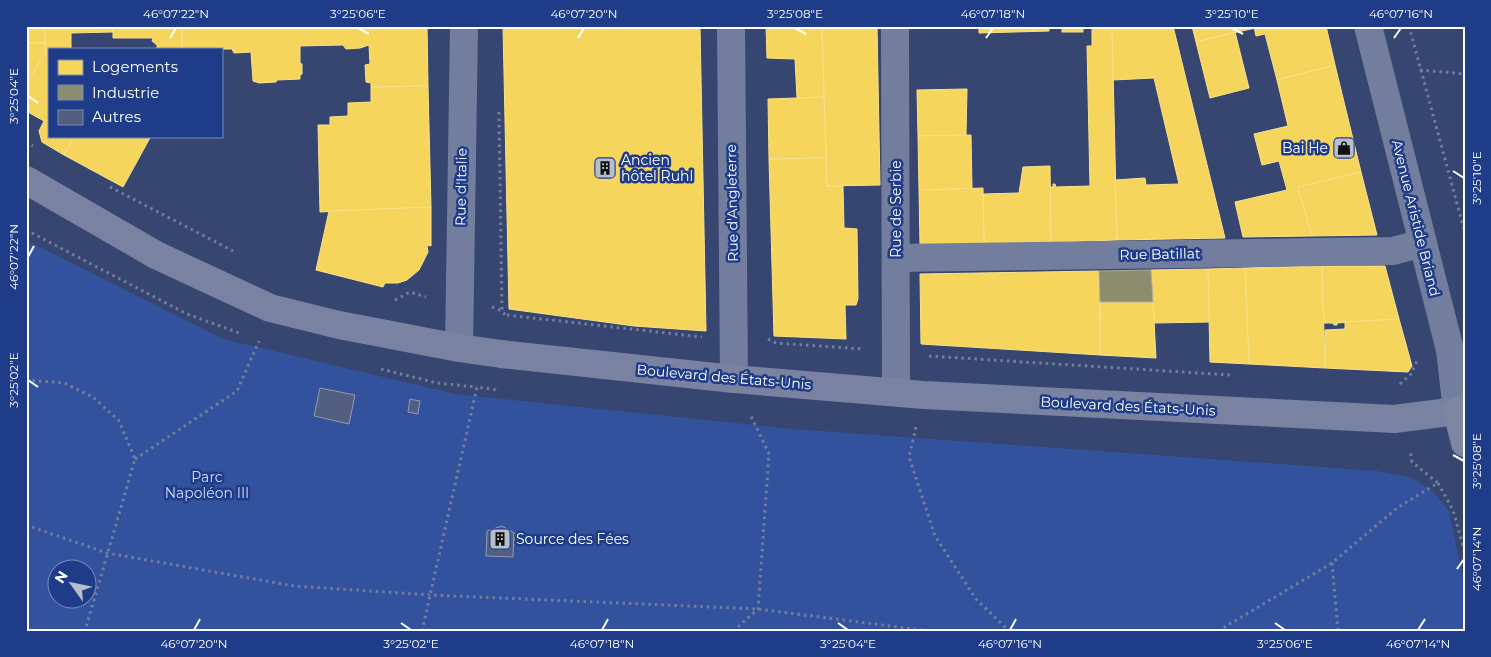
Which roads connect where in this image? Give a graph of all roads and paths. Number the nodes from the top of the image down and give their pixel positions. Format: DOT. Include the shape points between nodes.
graph roads {
  1 [pos="464,26"];
  2 [pos="731,26"];
  3 [pos="895,26"];
  4 [pos="1368,26"];
  5 [pos="1409,26"];
  6 [pos="1420,70"];
  7 [pos="1465,74"];
  8 [pos="498,105"];
  9 [pos="26,180"];
  10 [pos="101,183"];
  11 [pos="26,230"];
  12 [pos="1465,233"];
  13 [pos="1422,243"];
  14 [pos="240,255"];
  15 [pos="896,258"];
  16 [pos="427,298"];
  17 [pos="386,299"];
  18 [pos="502,311"];
  19 [pos="507,315"];
  20 [pos="734,336"];
  21 [pos="459,348"];
  22 [pos="896,352"];
  23 [pos="501,354"];
  24 [pos="928,356"];
  25 [pos="1419,357"];
  26 [pos="1232,375"];
  27 [pos="734,379"];
  28 [pos="26,380"];
  29 [pos="1399,385"];
  30 [pos="896,392"];
  31 [pos="924,395"];
  32 [pos="1462,414"];
  33 [pos="1404,418"];
  34 [pos="1465,443"];
  35 [pos="136,459"];
  36 [pos="1438,482"];
  37 [pos="26,525"];
  38 [pos="107,553"];
  39 [pos="1465,553"];
  40 [pos="1332,563"];
  41 [pos="431,595"];
  42 [pos="758,609"];
  43 [pos="85,631"];
  44 [pos="422,631"];
  45 [pos="734,631"];
  46 [pos="929,631"];
  47 [pos="1008,631"];
  48 [pos="1218,631"];
  49 [pos="1338,631"];
  1 -- 21 [label="street, Rue d'Italie"];
  2 -- 20 [label="street, Rue d'Angleterre"];
  3 -- 15 [label="street, Rue de Serbie"];
  4 -- 13 [label="street, Avenue Aristide Briand"];
  5 -- 6 [label="path"];
  6 -- 7 [label="path"];
  6 -- 12 [label="path"];
  8 -- 18 [label="path"];
  9 -- 21 [label="main road, Boulevard des États-Unis" via="156,255 270,308"];
  10 -- 14 [label="path"];
  11 -- 35 [label="path" via="187,314 259,341 237,391"];
  13 -- 15 [label="street, Rue Batillat" via="1393,251"];
  13 -- 32 [label="street, Avenue Aristide Briand" via="1450,350"];
  15 -- 22 [label="street, Rue de Serbie"];
  16 -- 17 [label="path" via="410,292 395,301"];
  19 -- 20 [label="path" via="704,337"];
  20 -- 22 [label="path" via="763,337 776,343"];
  20 -- 27 [label="street, Rue d'Angleterre"];
  21 -- 23 [label="main road, Boulevard des États-Unis"];
  22 -- 24 [label="path"];
  22 -- 30 [label="street, Rue de Serbie"];
  23 -- 27 [label="main road, Boulevard des États-Unis"];
  23 -- 41 [label="path" via="497,390 477,387"];
  24 -- 26 [label="path"];
  24 -- 31 [label="path"];
  25 -- 29 [label="path" via="1411,374"];
  27 -- 30 [label="main road, Boulevard des États-Unis"];
  27 -- 42 [label="path" via="769,454"];
  28 -- 35 [label="path" via="64,383 93,397 119,420"];
  30 -- 31 [label="main road, Boulevard des États-Unis"];
  31 -- 33 [label="main road, Boulevard des États-Unis"];
  31 -- 47 [label="path" via="909,457 935,536 976,599"];
  32 -- 33 [label="main road, Boulevard des États-Unis"];
  32 -- 34 [label="main road, Avenue Aristide Briand"];
  33 -- 36 [label="path" via="1412,462"];
  35 -- 38 [label="path"];
  36 -- 39 [label="path" via="1453,510"];
  36 -- 40 [label="path" via="1396,508"];
  37 -- 38 [label="path"];
  38 -- 41 [label="path" via="294,586"];
  38 -- 43 [label="path"];
  40 -- 48 [label="path"];
  40 -- 49 [label="path"];
  41 -- 42 [label="path"];
  41 -- 44 [label="path"];
  42 -- 45 [label="path"];
  42 -- 46 [label="path"];
}
